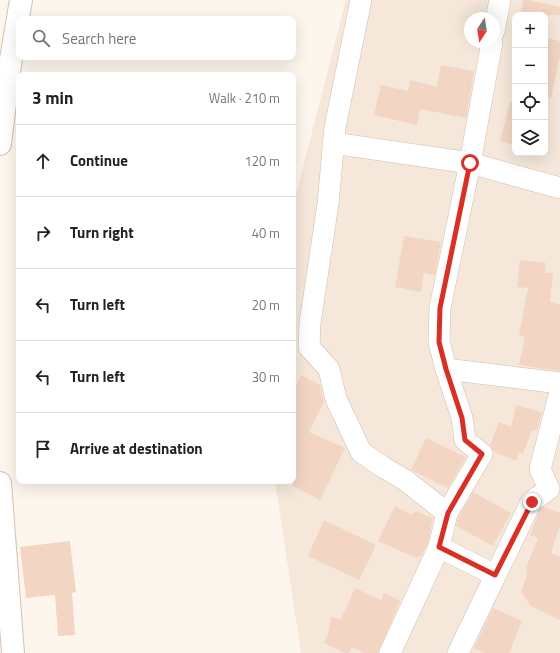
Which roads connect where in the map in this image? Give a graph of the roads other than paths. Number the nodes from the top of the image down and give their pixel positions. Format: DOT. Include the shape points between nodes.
graph roads {
  1 [pos="20,0"];
  2 [pos="361,0"];
  3 [pos="500,0"];
  4 [pos="498,12"];
  5 [pos="18,16"];
  6 [pos="16,26"];
  7 [pos="491,48"];
  8 [pos="333,143"];
  9 [pos="0,144"];
  10 [pos="470,163"];
  11 [pos="560,188"];
  12 [pos="446,369"];
  13 [pos="560,383"];
  14 [pos="560,392"];
  15 [pos="0,483"];
  16 [pos="554,492"];
  17 [pos="448,513"];
  18 [pos="439,547"];
  19 [pos="495,575"];
  20 [pos="13,653"];
  21 [pos="390,653"];
  22 [pos="458,653"];
  1 -- 5 [label="main road"];
  2 -- 8 [label="street"];
  3 -- 4 [label="street"];
  6 -- 9 [label="main road"];
  7 -- 10 [label="street"];
  8 -- 10 [label="street"];
  8 -- 17 [label="street" via="328,204 310,323 309,347 329,369 336,400 361,452 405,480"];
  10 -- 11 [label="street"];
  10 -- 12 [label="street" via="440,308 439,342"];
  12 -- 13 [label="street"];
  12 -- 17 [label="street" via="462,418 465,440 482,454"];
  14 -- 16 [label="street" via="540,469"];
  15 -- 20 [label="main road"];
  16 -- 19 [label="street" via="532,502"];
  17 -- 18 [label="street"];
  18 -- 19 [label="street"];
  18 -- 21 [label="street"];
  19 -- 22 [label="street"];
}
